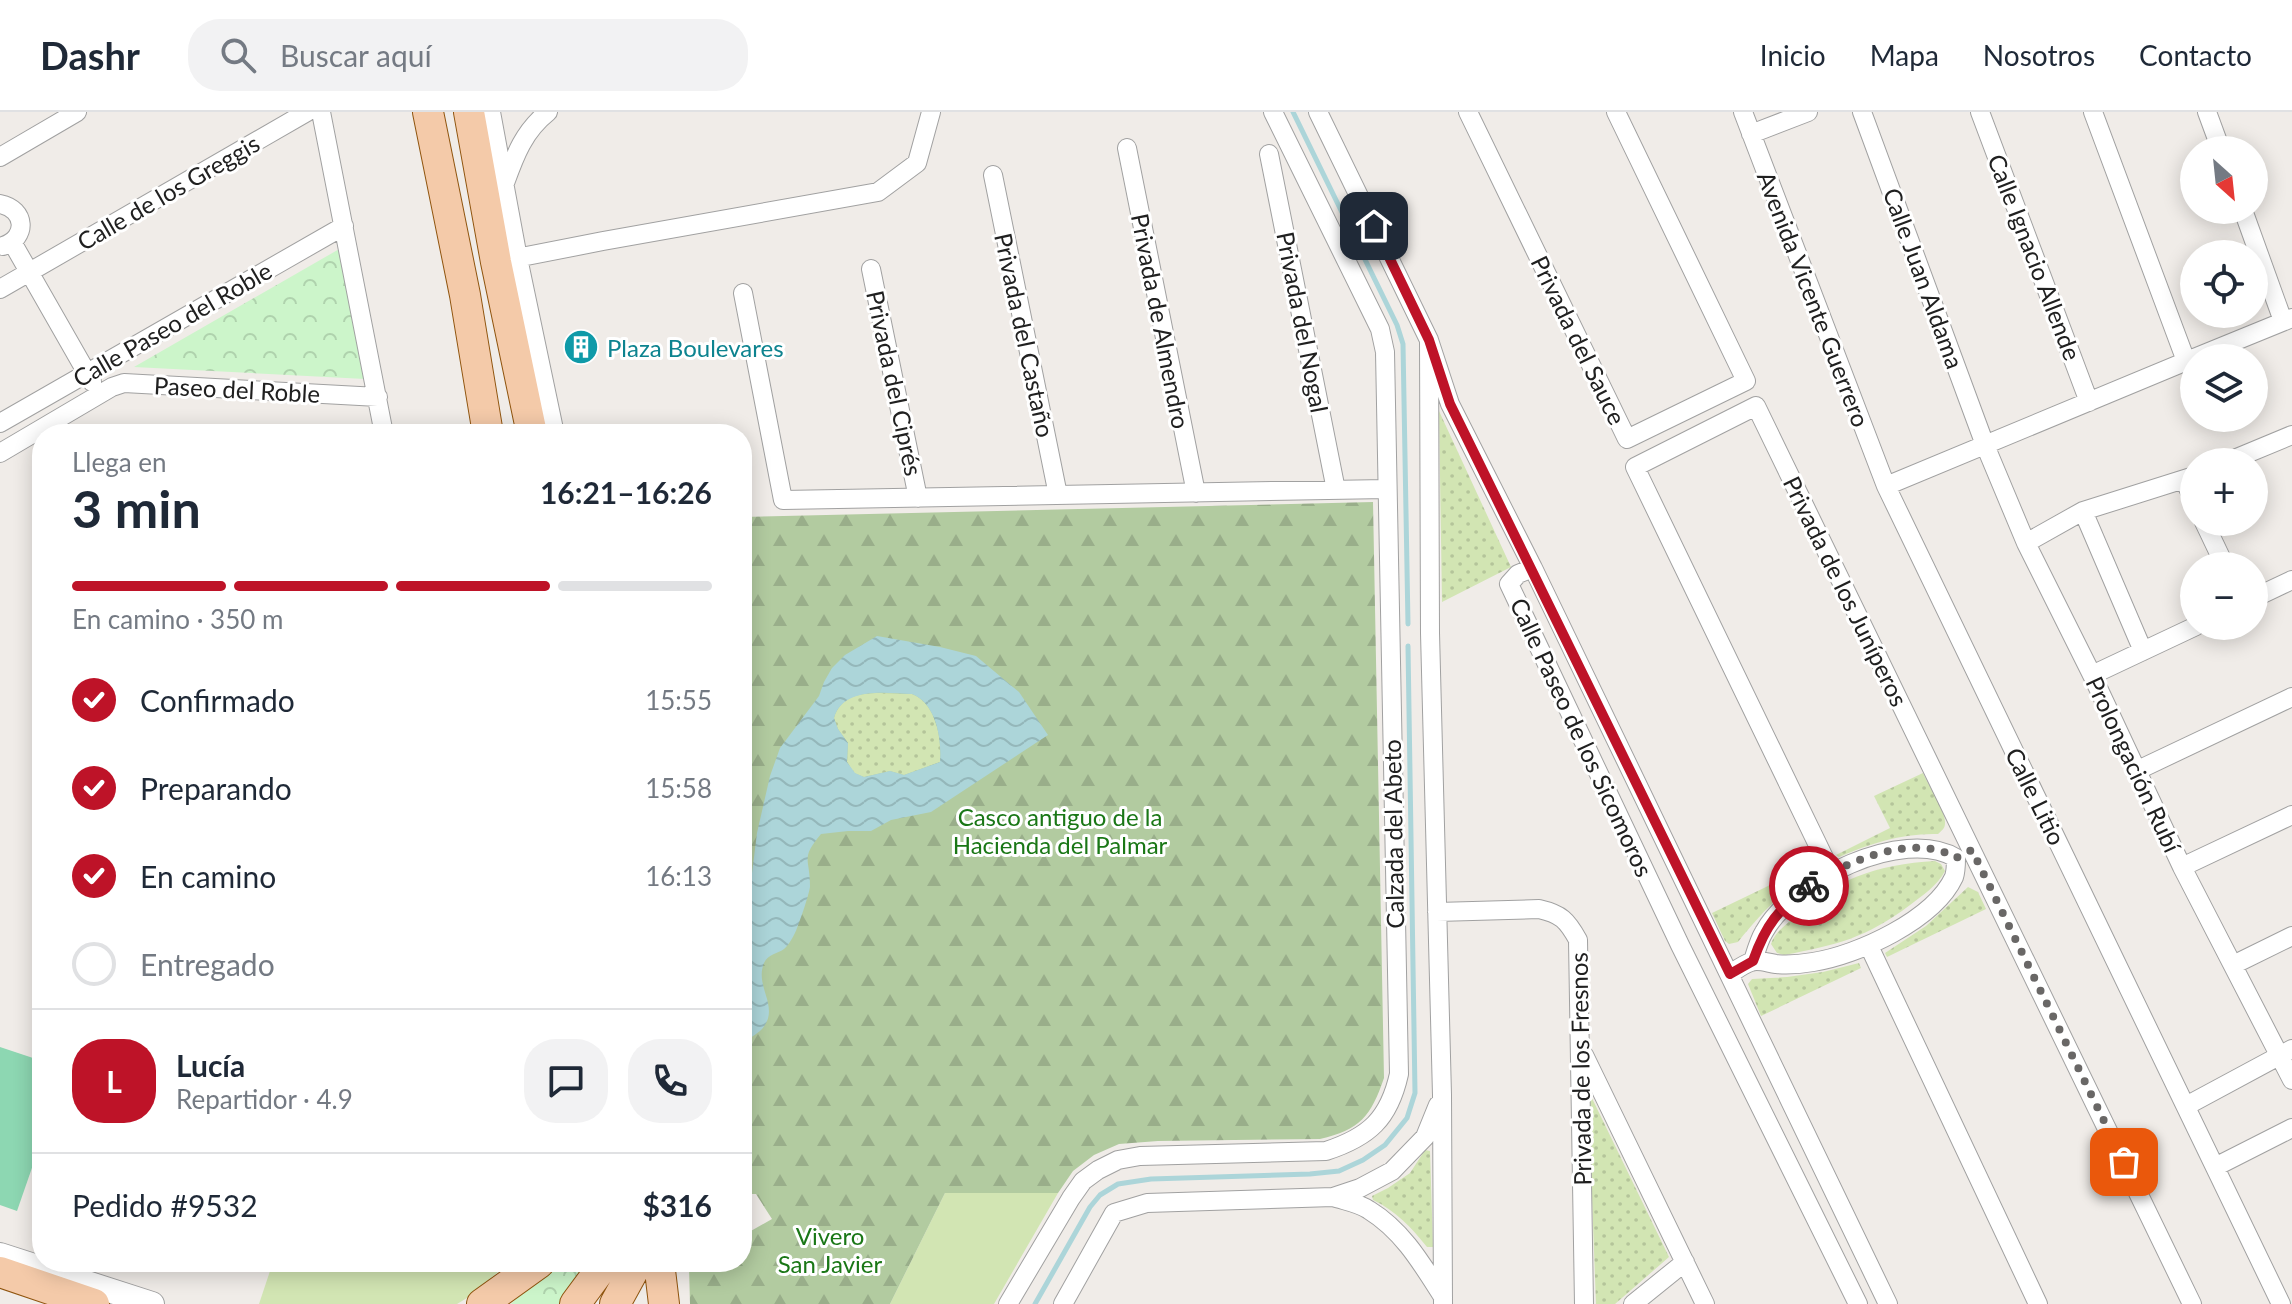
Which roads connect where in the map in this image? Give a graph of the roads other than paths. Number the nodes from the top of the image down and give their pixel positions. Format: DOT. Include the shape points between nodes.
graph roads {
  1 [pos="77,112"];
  2 [pos="307,112"];
  3 [pos="321,112"];
  4 [pos="428,112"];
  5 [pos="469,112"];
  6 [pos="491,112"];
  7 [pos="548,112"];
  8 [pos="1273,112"];
  9 [pos="1318,112"];
  10 [pos="1468,112"];
  11 [pos="1616,112"];
  12 [pos="1743,112"];
  13 [pos="1808,112"];
  14 [pos="1862,112"];
  15 [pos="1980,112"];
  16 [pos="2093,112"];
  17 [pos="2207,112"];
  18 [pos="936,113"];
  19 [pos="1751,134"];
  20 [pos="2216,136"];
  21 [pos="1127,148"];
  22 [pos="1269,154"];
  23 [pos="0,157"];
  24 [pos="993,175"];
  25 [pos="504,185"];
  26 [pos="0,204"];
  27 [pos="2249,224"];
  28 [pos="344,226"];
  29 [pos="6,244"];
  30 [pos="507,260"];
  31 [pos="871,269"];
  32 [pos="29,272"];
  33 [pos="0,289"];
  34 [pos="743,293"];
  35 [pos="465,295"];
  36 [pos="2288,319"];
  37 [pos="1429,340"];
  38 [pos="2186,344"];
  39 [pos="2228,344"];
  40 [pos="2180,364"];
  41 [pos="87,373"];
  42 [pos="99,395"];
  43 [pos="378,397"];
  44 [pos="2089,402"];
  45 [pos="0,423"];
  46 [pos="50,424"];
  47 [pos="382,424"];
  48 [pos="486,424"];
  49 [pos="498,424"];
  50 [pos="535,424"];
  51 [pos="32,434"];
  52 [pos="2292,435"];
  53 [pos="1985,445"];
  54 [pos="2261,448"];
  55 [pos="0,453"];
  56 [pos="2180,481"];
  57 [pos="1886,486"];
  58 [pos="1386,489"];
  59 [pos="1336,490"];
  60 [pos="1196,493"];
  61 [pos="1058,495"];
  62 [pos="918,498"];
  63 [pos="2083,511"];
  64 [pos="2026,543"];
  65 [pos="1533,568"];
  66 [pos="2292,580"];
  67 [pos="2268,591"];
  68 [pos="2180,634"];
  69 [pos="2143,651"];
  70 [pos="2092,675"];
  71 [pos="2292,697"];
  72 [pos="2136,771"];
  73 [pos="2292,815"];
  74 [pos="1964,854"];
  75 [pos="2182,867"];
  76 [pos="1831,872"];
  77 [pos="1437,912"];
  78 [pos="1707,929"];
  79 [pos="2292,936"];
  80 [pos="1680,945"];
  81 [pos="1869,946"];
  82 [pos="1753,961"];
  83 [pos="2233,965"];
  84 [pos="1730,974"];
  85 [pos="1746,1008"];
  86 [pos="1719,1023"];
  87 [pos="1580,1048"];
  88 [pos="2286,1052"];
  89 [pos="2292,1080"];
  90 [pos="1442,1095"];
  91 [pos="2186,1106"];
  92 [pos="2292,1128"];
  93 [pos="2215,1167"];
  94 [pos="1333,1197"];
  95 [pos="0,1255"];
  96 [pos="1685,1262"];
  97 [pos="32,1265"];
  98 [pos="0,1272"];
  99 [pos="53,1272"];
  100 [pos="526,1272"];
  101 [pos="529,1272"];
  102 [pos="599,1272"];
  103 [pos="633,1272"];
  104 [pos="660,1272"];
  105 [pos="677,1272"];
  106 [pos="1443,1300"];
  107 [pos="94,1304"];
  108 [pos="152,1304"];
  109 [pos="482,1304"];
  110 [pos="495,1304"];
  111 [pos="575,1304"];
  112 [pos="615,1304"];
  113 [pos="664,1304"];
  114 [pos="679,1304"];
  115 [pos="1008,1304"];
  116 [pos="1063,1304"];
  117 [pos="1584,1304"];
  118 [pos="1633,1304"];
  119 [pos="1705,1304"];
  120 [pos="1858,1304"];
  121 [pos="1888,1304"];
  122 [pos="2038,1304"];
  123 [pos="2192,1304"];
  124 [pos="2281,1304"];
  1 -- 23 [label="street"];
  2 -- 32 [label="street, Calle de los Greggis"];
  3 -- 28 [label="street"];
  4 -- 35 [label="main road"];
  5 -- 30 [label="main road"];
  6 -- 25 [label="street"];
  7 -- 25 [label="street" via="527,133"];
  8 -- 58 [label="street, Calzada del Abeto" via="1380,329 1385,352"];
  9 -- 37 [label="street"];
  10 -- 11 [label="street, Privada del Sauce" via="1627,439 1746,381"];
  12 -- 19 [label="street, Avenida Vicente Guerrero"];
  13 -- 19 [label="street"];
  14 -- 53 [label="street, Calle Juan Aldama"];
  15 -- 44 [label="street, Calle Ignacio Allende"];
  16 -- 38 [label="street"];
  17 -- 20 [label="street"];
  18 -- 30 [label="street" via="917,163 878,192"];
  19 -- 57 [label="street, Avenida Vicente Guerrero"];
  21 -- 60 [label="street, Privada de Almendro"];
  22 -- 59 [label="street, Privada del Nogal"];
  24 -- 61 [label="street, Privada del Castaño"];
  25 -- 30 [label="street"];
  26 -- 29 [label="street" via="13,209 20,221 18,234"];
  27 -- 36 [label="street"];
  28 -- 41 [label="street, Calle Paseo del Roble"];
  28 -- 43 [label="street"];
  29 -- 32 [label="street"];
  30 -- 50 [label="main road"];
  31 -- 62 [label="street, Privada del Ciprés"];
  32 -- 33 [label="street, Calle de los Greggis"];
  32 -- 41 [label="street"];
  34 -- 62 [label="street" via="783,500"];
  35 -- 48 [label="main road"];
  35 -- 49 [label="main road" via="481,336"];
  36 -- 39 [label="street"];
  37 -- 65 [label="street" via="1450,404"];
  37 -- 77 [label="street, Calzada del Abeto"];
  40 -- 44 [label="street"];
  41 -- 42 [label="street"];
  41 -- 45 [label="street, Calle Paseo del Roble"];
  42 -- 43 [label="street, Paseo del Roble" via="136,383"];
  42 -- 46 [label="street, Calle Paseo del Roble"];
  43 -- 47 [label="street"];
  44 -- 53 [label="street"];
  51 -- 55 [label="street, Calle Paseo del Roble"];
  52 -- 54 [label="street"];
  53 -- 57 [label="street"];
  53 -- 64 [label="street, Prolongación Rubí"];
  56 -- 63 [label="street"];
  57 -- 91 [label="street, Calle Litio"];
  58 -- 59 [label="street"];
  58 -- 115 [label="street, Calzada del Abeto" via="1399,1074 1394,1097 1368,1131 1326,1151 1140,1156 1098,1170 1071,1198"];
  59 -- 60 [label="street"];
  60 -- 61 [label="street"];
  61 -- 62 [label="street"];
  63 -- 64 [label="street"];
  63 -- 69 [label="street"];
  64 -- 70 [label="street, Prolongación Rubí"];
  65 -- 78 [label="street, Calle Paseo de los Sicomoros"];
  65 -- 80 [label="street, Calle Paseo de los Sicomoros" via="1509,584"];
  66 -- 67 [label="street"];
  68 -- 69 [label="street"];
  69 -- 70 [label="street"];
  70 -- 72 [label="street, Prolongación Rubí"];
  71 -- 72 [label="street"];
  72 -- 75 [label="street, Prolongación Rubí"];
  73 -- 75 [label="street"];
  74 -- 76 [label="street" via="1926,847 1876,855"];
  74 -- 76 [label="street, Privada de los Juníperos" via="1756,406 1635,467"];
  74 -- 81 [label="street" via="1955,875 1927,909"];
  74 -- 123 [label="street, Privada de los Juníperos"];
  75 -- 83 [label="street, Prolongación Rubí"];
  76 -- 82 [label="street" via="1776,915 1763,932"];
  77 -- 87 [label="street, Privada de los Fresnos" via="1539,909 1568,922 1578,940"];
  77 -- 90 [label="street, Calzada del Abeto"];
  78 -- 80 [label="street"];
  78 -- 84 [label="street, Calle Paseo de los Sicomoros"];
  79 -- 83 [label="street"];
  80 -- 86 [label="street, Calle Paseo de los Sicomoros"];
  81 -- 82 [label="street" via="1814,962"];
  81 -- 122 [label="street"];
  82 -- 84 [label="street"];
  83 -- 88 [label="street, Prolongación Rubí"];
  84 -- 85 [label="street, Calle Paseo de los Sicomoros"];
  85 -- 86 [label="street"];
  85 -- 121 [label="street, Calle Paseo de los Sicomoros"];
  86 -- 120 [label="street, Calle Paseo de los Sicomoros"];
  87 -- 96 [label="street"];
  87 -- 117 [label="street, Privada de los Fresnos"];
  88 -- 89 [label="street, Prolongación Rubí"];
  88 -- 91 [label="street"];
  90 -- 94 [label="street, Calzada del Abeto" via="1425,1137 1392,1171"];
  90 -- 106 [label="street, Calzada del Abeto"];
  91 -- 93 [label="street, Calle Litio"];
  92 -- 93 [label="street"];
  93 -- 124 [label="street, Calle Litio"];
  94 -- 106 [label="street" via="1368,1208 1392,1228 1409,1244"];
  94 -- 116 [label="street, Calzada del Abeto" via="1147,1203 1114,1213"];
  95 -- 97 [label="street"];
  96 -- 118 [label="street"];
  96 -- 119 [label="street"];
  98 -- 107 [label="main road"];
  99 -- 108 [label="street"];
  100 -- 109 [label="main road"];
  101 -- 110 [label="main road"];
  102 -- 111 [label="main road"];
  103 -- 112 [label="main road"];
  104 -- 113 [label="main road"];
  105 -- 114 [label="main road"];
}
